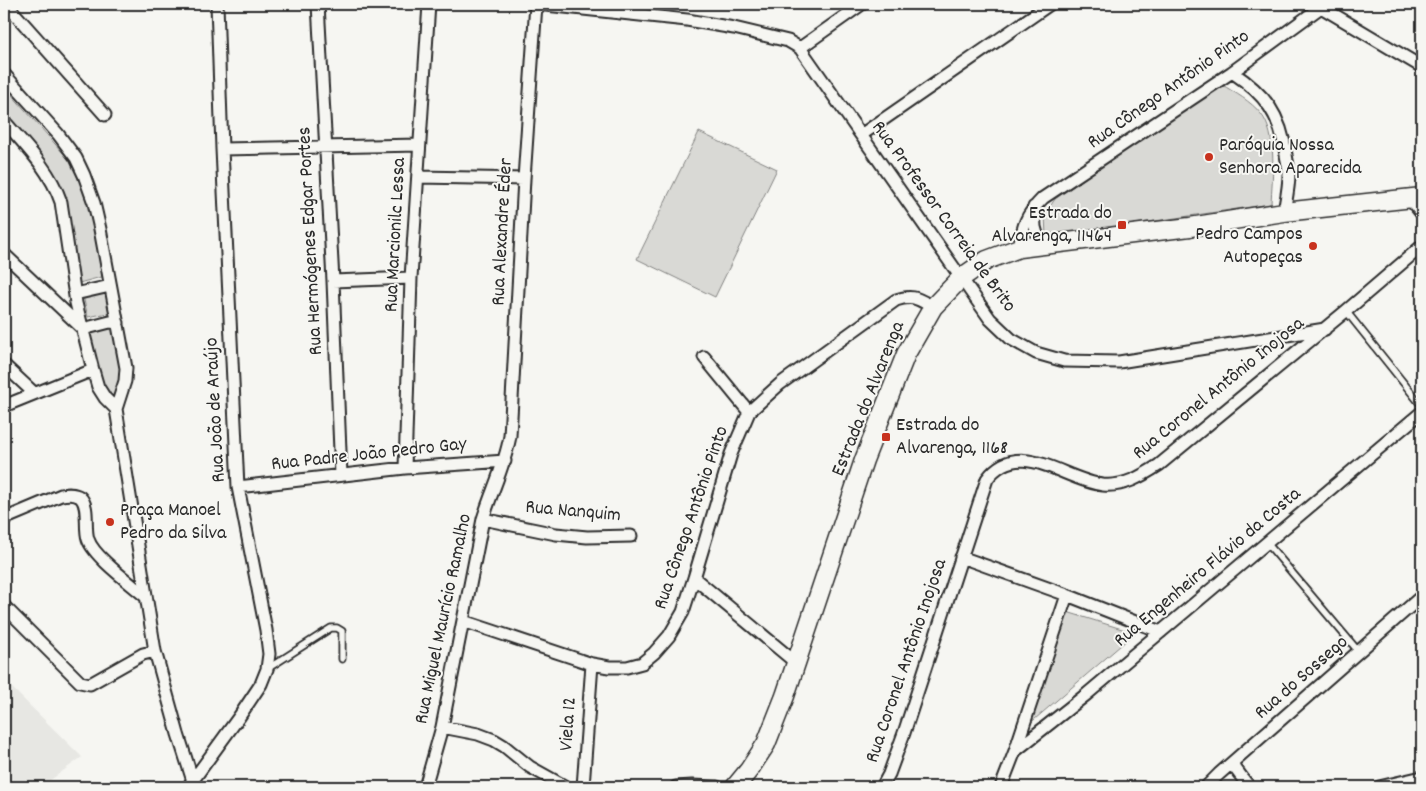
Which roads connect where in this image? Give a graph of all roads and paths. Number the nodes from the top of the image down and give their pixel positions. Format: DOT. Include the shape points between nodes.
graph roads {
  1 [pos="217,4"];
  2 [pos="318,4"];
  3 [pos="429,4"];
  4 [pos="536,4"];
  5 [pos="862,4"];
  6 [pos="1050,4"];
  7 [pos="7,6"];
  8 [pos="1323,6"];
  9 [pos="800,48"];
  10 [pos="1422,67"];
  11 [pos="1232,72"];
  12 [pos="4,74"];
  13 [pos="105,115"];
  14 [pos="4,121"];
  15 [pos="861,135"];
  16 [pos="419,145"];
  17 [pos="325,147"];
  18 [pos="222,149"];
  19 [pos="418,177"];
  20 [pos="524,179"];
  21 [pos="1422,197"];
  22 [pos="1404,198"];
  23 [pos="1034,207"];
  24 [pos="1284,212"];
  25 [pos="1422,214"];
  26 [pos="1040,245"];
  27 [pos="1422,246"];
  28 [pos="1019,248"];
  29 [pos="4,254"];
  30 [pos="411,278"];
  31 [pos="961,278"];
  32 [pos="333,281"];
  33 [pos="110,286"];
  34 [pos="75,294"];
  35 [pos="933,307"];
  36 [pos="1346,311"];
  37 [pos="118,323"];
  38 [pos="83,329"];
  39 [pos="1325,329"];
  40 [pos="704,357"];
  41 [pos="4,365"];
  42 [pos="93,370"];
  43 [pos="34,393"];
  44 [pos="4,406"];
  45 [pos="1422,406"];
  46 [pos="116,409"];
  47 [pos="749,412"];
  48 [pos="1420,417"];
  49 [pos="505,461"];
  50 [pos="405,468"];
  51 [pos="341,475"];
  52 [pos="238,487"];
  53 [pos="4,519"];
  54 [pos="483,519"];
  55 [pos="631,536"];
  56 [pos="1267,543"];
  57 [pos="961,557"];
  58 [pos="694,578"];
  59 [pos="1067,595"];
  60 [pos="145,596"];
  61 [pos="1422,596"];
  62 [pos="4,606"];
  63 [pos="463,621"];
  64 [pos="1161,632"];
  65 [pos="155,651"];
  66 [pos="1359,652"];
  67 [pos="342,659"];
  68 [pos="795,662"];
  69 [pos="592,664"];
  70 [pos="267,669"];
  71 [pos="442,727"];
  72 [pos="1015,751"];
  73 [pos="1232,764"];
  74 [pos="1422,777"];
  75 [pos="191,784"];
  76 [pos="425,787"];
  77 [pos="566,787"];
  78 [pos="583,787"];
  79 [pos="676,787"];
  80 [pos="717,787"];
  81 [pos="735,787"];
  82 [pos="882,787"];
  83 [pos="1001,787"];
  84 [pos="1206,787"];
  85 [pos="1249,787"];
  86 [pos="1380,787"];
  1 -- 18 [label="street, Rua João de Araújo"];
  2 -- 17 [label="street, Rua Hermógenes Edgar Portes"];
  3 -- 16 [label="street, Rua Marcionilc Lessa"];
  4 -- 9 [label="street" via="687,20 788,41"];
  4 -- 20 [label="street, Rua Alexandre Éder"];
  5 -- 9 [label="street"];
  6 -- 15 [label="street"];
  7 -- 13 [label="street"];
  8 -- 10 [label="street"];
  8 -- 11 [label="street, Rua Cônego Antônio Pinto"];
  9 -- 15 [label="street, Rua Professor Correia de Brito"];
  11 -- 23 [label="street, Rua Cônego Antônio Pinto"];
  11 -- 24 [label="street" via="1257,91 1279,124 1289,174"];
  12 -- 33 [label="street" via="76,158 94,203"];
  14 -- 34 [label="street" via="48,173 56,188"];
  15 -- 31 [label="street, Rua Professor Correia de Brito"];
  16 -- 17 [label="street"];
  16 -- 19 [label="street, Rua Marcionilc Lessa"];
  17 -- 18 [label="street"];
  17 -- 32 [label="street, Rua Hermógenes Edgar Portes"];
  18 -- 52 [label="street, Rua João de Araújo"];
  19 -- 20 [label="street"];
  19 -- 30 [label="street, Rua Marcionilc Lessa"];
  20 -- 49 [label="street, Rua Alexandre Éder" via="512,416"];
  21 -- 22 [label="main road, Estrada do Alvarenga"];
  22 -- 24 [label="main road, Estrada do Alvarenga"];
  22 -- 25 [label="street"];
  23 -- 26 [label="street"];
  23 -- 28 [label="street, Rua Cônego Antônio Pinto" via="1025,221"];
  24 -- 26 [label="main road, Estrada do Alvarenga"];
  26 -- 28 [label="main road, Estrada do Alvarenga"];
  27 -- 36 [label="street, Rua Coronel Antônio Inojosa"];
  28 -- 31 [label="main road, Estrada do Alvarenga" via="987,260"];
  29 -- 38 [label="street"];
  30 -- 32 [label="street"];
  30 -- 50 [label="street, Rua Marcionilc Lessa"];
  31 -- 35 [label="main road, Estrada do Alvarenga"];
  31 -- 39 [label="street, Rua Professor Correia de Brito" via="990,319 1010,339 1036,353 1064,361 1119,362"];
  32 -- 51 [label="street, Rua Hermógenes Edgar Portes"];
  33 -- 34 [label="street"];
  33 -- 37 [label="street"];
  34 -- 38 [label="street"];
  35 -- 47 [label="street, Rua Cônego Antônio Pinto" via="907,296 896,300 780,384"];
  35 -- 68 [label="main road, Estrada do Alvarenga" via="906,354 891,390"];
  36 -- 39 [label="street, Rua Coronel Antônio Inojosa"];
  36 -- 45 [label="lane"];
  37 -- 38 [label="street"];
  37 -- 46 [label="street" via="126,368"];
  38 -- 42 [label="street"];
  39 -- 57 [label="street, Rua Coronel Antônio Inojosa" via="1143,476 1123,484 1104,485 1022,459 1005,463 987,479"];
  40 -- 47 [label="street"];
  41 -- 43 [label="street"];
  42 -- 43 [label="street"];
  42 -- 46 [label="street" via="98,387"];
  43 -- 44 [label="street"];
  46 -- 60 [label="street"];
  47 -- 58 [label="street, Rua Cônego Antônio Pinto" via="731,454"];
  48 -- 56 [label="street, Rua Engenheiro Flávio da Costa"];
  49 -- 50 [label="street, Rua Padre João Pedro Gay"];
  49 -- 54 [label="street, Rua Miguel Maurício Ramalho"];
  50 -- 51 [label="street, Rua Padre João Pedro Gay"];
  51 -- 52 [label="street, Rua Padre João Pedro Gay"];
  52 -- 70 [label="street, Rua João de Araújo" via="266,630"];
  53 -- 60 [label="street" via="61,495 80,498 84,504 87,538 93,548"];
  54 -- 55 [label="street, Rua Nanquim" via="556,534"];
  54 -- 63 [label="street, Rua Miguel Maurício Ramalho"];
  56 -- 64 [label="street, Rua Engenheiro Flávio da Costa"];
  56 -- 66 [label="lane"];
  57 -- 59 [label="street"];
  57 -- 82 [label="street, Rua Coronel Antônio Inojosa" via="904,733"];
  58 -- 68 [label="street"];
  58 -- 69 [label="street, Rua Cônego Antônio Pinto" via="682,612 669,636 654,653 642,663 627,666"];
  59 -- 64 [label="street"];
  59 -- 72 [label="street"];
  60 -- 65 [label="street"];
  61 -- 66 [label="street, Rua do Sossego"];
  62 -- 65 [label="street" via="80,682 90,684 143,654"];
  63 -- 69 [label="street, Rua Cônego Antônio Pinto"];
  63 -- 71 [label="street, Rua Miguel Maurício Ramalho"];
  64 -- 72 [label="street, Rua Engenheiro Flávio da Costa"];
  65 -- 75 [label="street"];
  66 -- 73 [label="street, Rua do Sossego"];
  67 -- 70 [label="lane" via="342,631 331,628"];
  68 -- 81 [label="main road, Estrada do Alvarenga" via="766,744"];
  69 -- 78 [label="street, Viela 12"];
  70 -- 75 [label="street, Rua João de Araújo" via="239,718"];
  71 -- 76 [label="street, Rua Miguel Maurício Ramalho"];
  71 -- 77 [label="street" via="494,740 530,768"];
  72 -- 83 [label="street"];
  73 -- 84 [label="street, Rua do Sossego"];
  73 -- 85 [label="street"];
  74 -- 86 [label="street"];
  79 -- 80 [label="street"];
}
